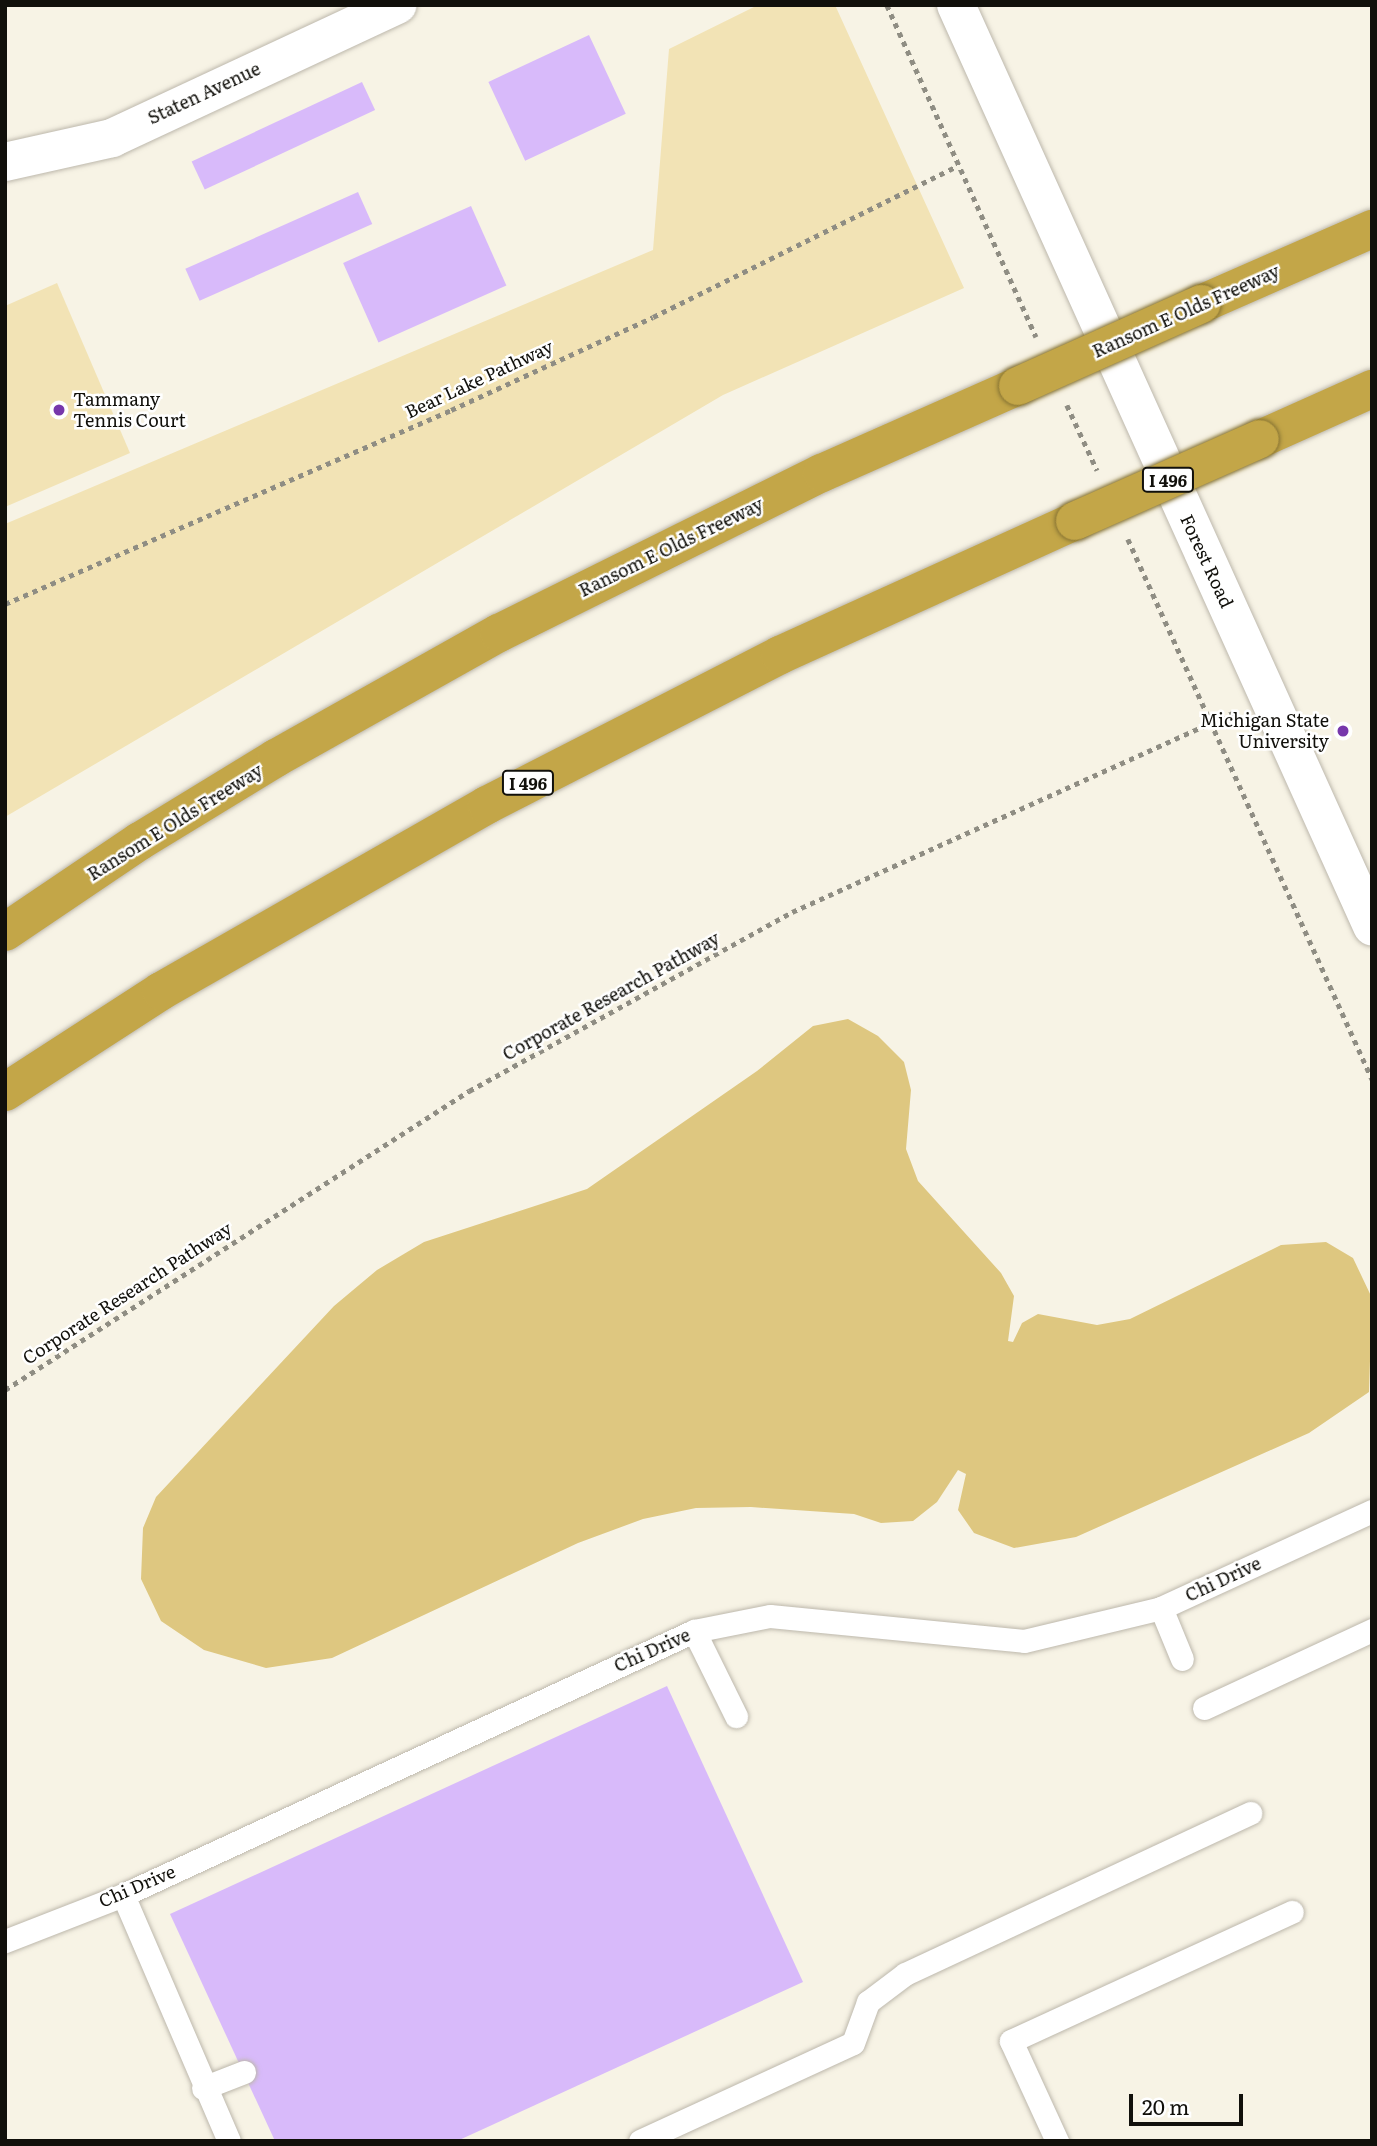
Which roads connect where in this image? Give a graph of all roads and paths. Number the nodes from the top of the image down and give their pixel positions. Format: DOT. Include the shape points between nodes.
graph roads {
  1 [pos="397,5"];
  2 [pos="887,5"];
  3 [pos="956,5"];
  4 [pos="5,162"];
  5 [pos="957,166"];
  6 [pos="1372,229"];
  7 [pos="1039,343"];
  8 [pos="1372,389"];
  9 [pos="1062,393"];
  10 [pos="1102,482"];
  11 [pos="1126,533"];
  12 [pos="5,604"];
  13 [pos="1269,697"];
  14 [pos="1213,722"];
  15 [pos="1372,926"];
  16 [pos="5,932"];
  17 [pos="1372,1079"];
  18 [pos="5,1092"];
  19 [pos="5,1390"];
  20 [pos="1372,1511"];
  21 [pos="1161,1608"];
  22 [pos="1372,1630"];
  23 [pos="694,1631"];
  24 [pos="1182,1659"];
  25 [pos="1204,1708"];
  26 [pos="736,1716"];
  27 [pos="1250,1813"];
  28 [pos="123,1895"];
  29 [pos="1292,1912"];
  30 [pos="5,1941"];
  31 [pos="244,2072"];
  32 [pos="203,2088"];
  33 [pos="229,2141"];
  34 [pos="640,2141"];
  35 [pos="1057,2141"];
  1 -- 4 [label="street, Staten Avenue" via="112,138"];
  2 -- 5 [label="path"];
  3 -- 13 [label="street, Forest Road"];
  5 -- 7 [label="path"];
  5 -- 12 [label="path, Bear Lake Pathway" via="653,317 451,410"];
  6 -- 16 [label="highway, Ransom E Olds Freeway, bridge" via="822,473 499,633 253,772"];
  8 -- 18 [label="highway, I 496, bridge" via="780,655 499,799 161,991"];
  9 -- 10 [label="path"];
  11 -- 14 [label="path"];
  13 -- 14 [label="path, Corporate Research Pathway"];
  13 -- 15 [label="street, Forest Road"];
  14 -- 17 [label="path"];
  14 -- 19 [label="path, Corporate Research Pathway" via="792,912 469,1091"];
  20 -- 21 [label="lane, Chi Drive"];
  21 -- 23 [label="lane, Chi Drive" via="1024,1641 770,1616"];
  21 -- 24 [label="lane"];
  22 -- 25 [label="lane"];
  23 -- 26 [label="lane"];
  23 -- 28 [label="lane, Chi Drive"];
  27 -- 34 [label="lane" via="905,1974 868,2002 853,2043"];
  28 -- 30 [label="lane, Chi Drive"];
  28 -- 32 [label="lane"];
  29 -- 35 [label="lane" via="1011,2041"];
  31 -- 32 [label="lane"];
  32 -- 33 [label="lane"];
}
